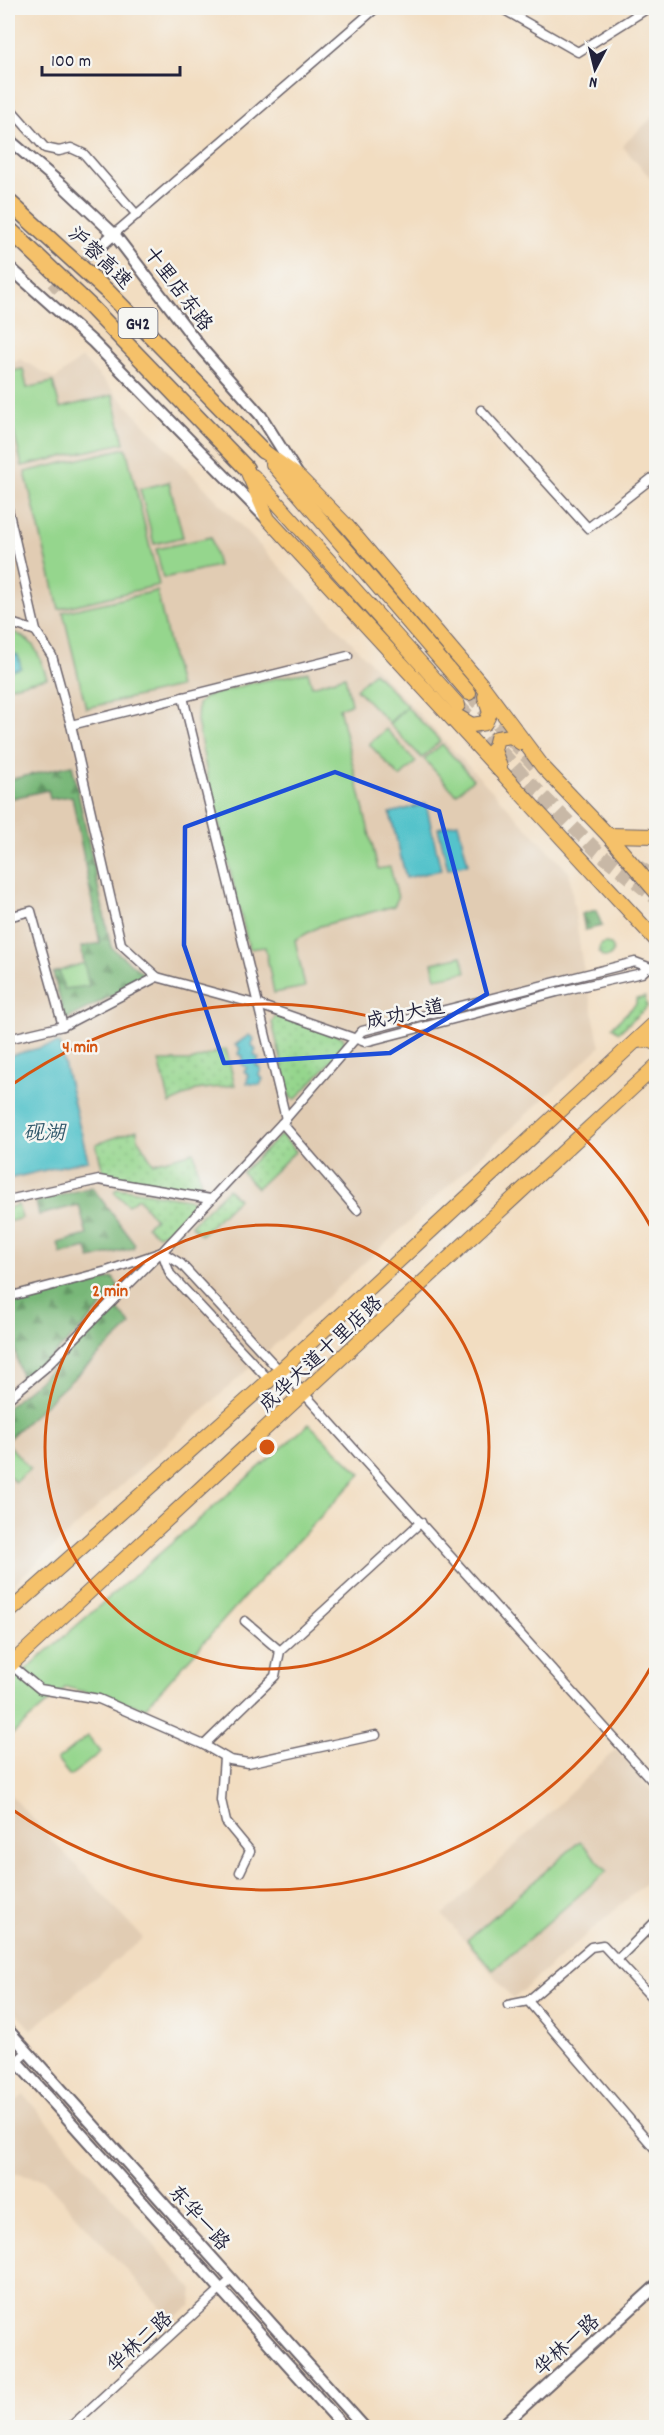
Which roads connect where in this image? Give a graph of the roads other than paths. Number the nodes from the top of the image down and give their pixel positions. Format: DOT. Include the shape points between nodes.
graph roads {
  1 [pos="376,8"];
  2 [pos="501,8"];
  3 [pos="648,8"];
  4 [pos="8,106"];
  5 [pos="8,139"];
  6 [pos="8,195"];
  7 [pos="8,201"];
  8 [pos="21,212"];
  9 [pos="137,214"];
  10 [pos="8,228"];
  11 [pos="114,234"];
  12 [pos="96,250"];
  13 [pos="8,266"];
  14 [pos="481,410"];
  15 [pos="262,451"];
  16 [pos="246,468"];
  17 [pos="657,475"];
  18 [pos="300,478"];
  19 [pos="8,509"];
  20 [pos="268,519"];
  21 [pos="8,621"];
  22 [pos="36,632"];
  23 [pos="348,656"];
  24 [pos="466,666"];
  25 [pos="469,693"];
  26 [pos="430,695"];
  27 [pos="183,697"];
  28 [pos="458,705"];
  29 [pos="71,725"];
  30 [pos="543,766"];
  31 [pos="513,786"];
  32 [pos="608,835"];
  33 [pos="657,836"];
  34 [pos="657,892"];
  35 [pos="8,916"];
  36 [pos="657,940"];
  37 [pos="652,969"];
  38 [pos="158,977"];
  39 [pos="259,1005"];
  40 [pos="657,1022"];
  41 [pos="63,1026"];
  42 [pos="357,1038"];
  43 [pos="8,1039"];
  44 [pos="636,1041"];
  45 [pos="657,1043"];
  46 [pos="657,1066"];
  47 [pos="284,1121"];
  48 [pos="210,1199"];
  49 [pos="8,1200"];
  50 [pos="357,1210"];
  51 [pos="162,1252"];
  52 [pos="8,1297"];
  53 [pos="281,1370"];
  54 [pos="269,1380"];
  55 [pos="305,1394"];
  56 [pos="8,1399"];
  57 [pos="421,1522"];
  58 [pos="8,1612"];
  59 [pos="245,1621"];
  60 [pos="280,1651"];
  61 [pos="9,1666"];
  62 [pos="376,1736"];
  63 [pos="204,1745"];
  64 [pos="224,1756"];
  65 [pos="657,1785"];
  66 [pos="240,1872"];
  67 [pos="657,1921"];
  68 [pos="618,1959"];
  69 [pos="528,2001"];
  70 [pos="657,2002"];
  71 [pos="508,2005"];
  72 [pos="8,2030"];
  73 [pos="8,2052"];
  74 [pos="27,2052"];
  75 [pos="12,2065"];
  76 [pos="657,2150"];
  77 [pos="232,2279"];
  78 [pos="657,2286"];
  79 [pos="221,2289"];
  80 [pos="69,2427"];
  81 [pos="345,2427"];
  82 [pos="365,2427"];
  83 [pos="500,2427"];
  1 -- 9 [label="street"];
  2 -- 3 [label="street" via="578,52"];
  4 -- 9 [label="street" via="45,148 71,148 84,154"];
  5 -- 11 [label="street, 十里店东路"];
  6 -- 8 [label="street"];
  7 -- 8 [label="highway, 沪蓉高速 / G42"];
  8 -- 15 [label="highway, 沪蓉高速 / G42" via="108,292"];
  9 -- 11 [label="street"];
  10 -- 16 [label="highway, G42" via="90,306"];
  11 -- 12 [label="street"];
  11 -- 18 [label="street, 十里店东路" via="202,349 261,416"];
  13 -- 20 [label="street" via="47,293"];
  14 -- 17 [label="street" via="588,528"];
  15 -- 18 [label="main road"];
  15 -- 25 [label="main road"];
  16 -- 20 [label="main road"];
  16 -- 28 [label="main road"];
  18 -- 24 [label="main road" via="346,525"];
  19 -- 22 [label="street"];
  20 -- 26 [label="main road"];
  21 -- 22 [label="street"];
  22 -- 29 [label="street" via="52,656"];
  23 -- 27 [label="street"];
  24 -- 26 [label="main road" via="489,704 485,723 472,725 462,721"];
  24 -- 30 [label="main road"];
  26 -- 31 [label="main road"];
  27 -- 29 [label="street"];
  27 -- 39 [label="street"];
  29 -- 38 [label="street" via="121,944"];
  30 -- 31 [label="main road" via="516,738 501,736 494,744 495,758"];
  30 -- 32 [label="main road"];
  31 -- 36 [label="main road"];
  32 -- 33 [label="main road"];
  32 -- 34 [label="main road"];
  35 -- 41 [label="street" via="31,911"];
  37 -- 42 [label="street, 成功大道" via="365,1042"];
  38 -- 39 [label="street"];
  38 -- 41 [label="street"];
  39 -- 42 [label="street"];
  39 -- 47 [label="street"];
  40 -- 44 [label="main road, 成华大道十里店路"];
  41 -- 43 [label="street"];
  42 -- 47 [label="street"];
  44 -- 45 [label="main road"];
  44 -- 53 [label="main road, 成华大道十里店路"];
  46 -- 55 [label="main road, 成华大道十里店路"];
  47 -- 48 [label="street"];
  47 -- 50 [label="street"];
  48 -- 49 [label="street" via="99,1180"];
  48 -- 51 [label="street"];
  51 -- 52 [label="street"];
  51 -- 53 [label="street" via="181,1264"];
  51 -- 54 [label="street" via="170,1274"];
  51 -- 56 [label="street" via="45,1368"];
  53 -- 54 [label="main road, 成华大道十里店路"];
  53 -- 55 [label="street"];
  54 -- 58 [label="main road, 成华大道十里店路"];
  55 -- 57 [label="street"];
  55 -- 61 [label="main road, 成华大道十里店路"];
  57 -- 60 [label="street"];
  57 -- 65 [label="street"];
  59 -- 60 [label="street"];
  60 -- 63 [label="street" via="275,1676"];
  61 -- 63 [label="street" via="40,1689 99,1699"];
  62 -- 64 [label="street" via="248,1763"];
  63 -- 64 [label="street"];
  64 -- 66 [label="street" via="221,1800 226,1822 250,1851"];
  67 -- 68 [label="street"];
  68 -- 69 [label="street" via="603,1945 591,1947"];
  68 -- 70 [label="street"];
  69 -- 71 [label="street"];
  69 -- 76 [label="street"];
  72 -- 74 [label="street, 东华一路"];
  73 -- 75 [label="street, 东华一路"];
  74 -- 75 [label="street"];
  74 -- 77 [label="street, 东华一路"];
  75 -- 79 [label="street, 东华一路"];
  77 -- 79 [label="street, 华林二路"];
  77 -- 82 [label="street, 东华一路"];
  78 -- 83 [label="street, 华林一路"];
  79 -- 80 [label="street, 华林二路"];
  79 -- 81 [label="street, 东华一路"];
}
